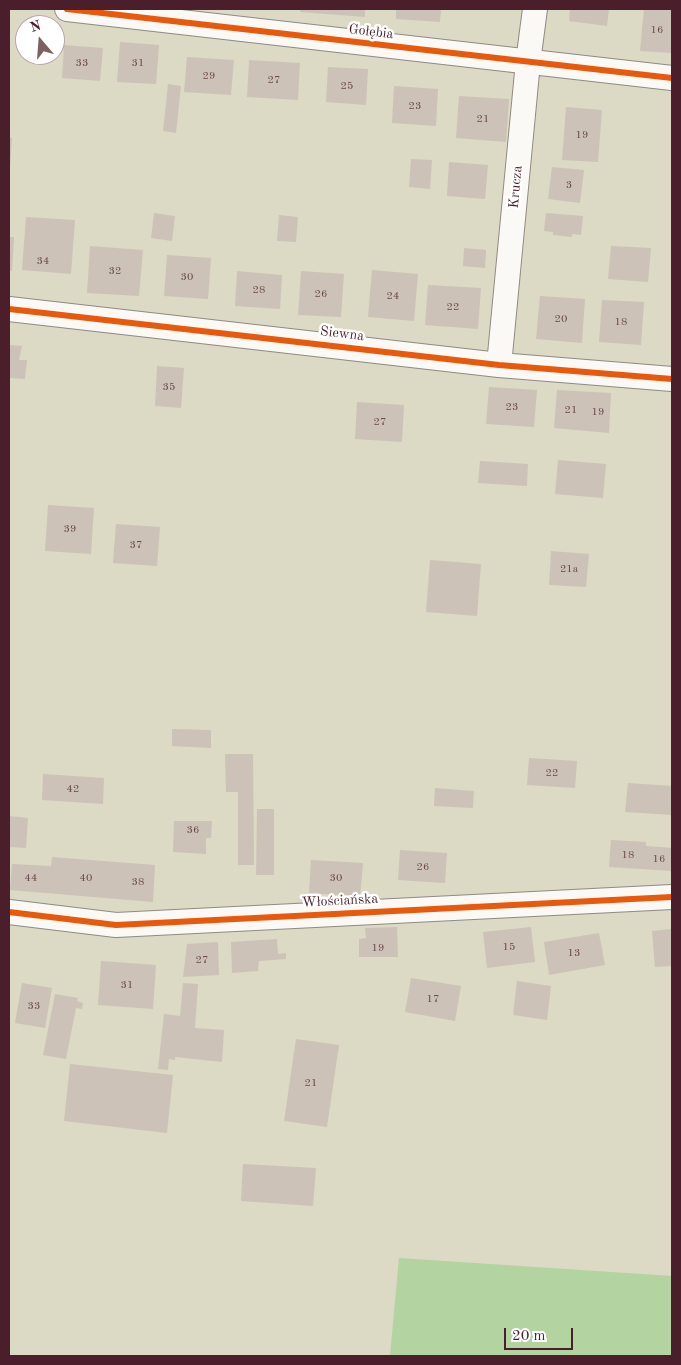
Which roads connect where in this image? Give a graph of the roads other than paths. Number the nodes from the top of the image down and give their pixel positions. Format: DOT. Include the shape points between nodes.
graph roads {
  1 [pos="67,9"];
  2 [pos="535,9"];
  3 [pos="528,62"];
  4 [pos="672,78"];
  5 [pos="9,309"];
  6 [pos="499,365"];
  7 [pos="672,380"];
  8 [pos="672,897"];
  9 [pos="9,912"];
  1 -- 3 [label="street, Gołębia"];
  2 -- 3 [label="street, Krucza"];
  3 -- 4 [label="street, Gołębia"];
  3 -- 6 [label="street, Krucza"];
  5 -- 6 [label="street, Siewna"];
  6 -- 7 [label="street, Siewna"];
  8 -- 9 [label="street, Włościańska" via="116,925"];
}
